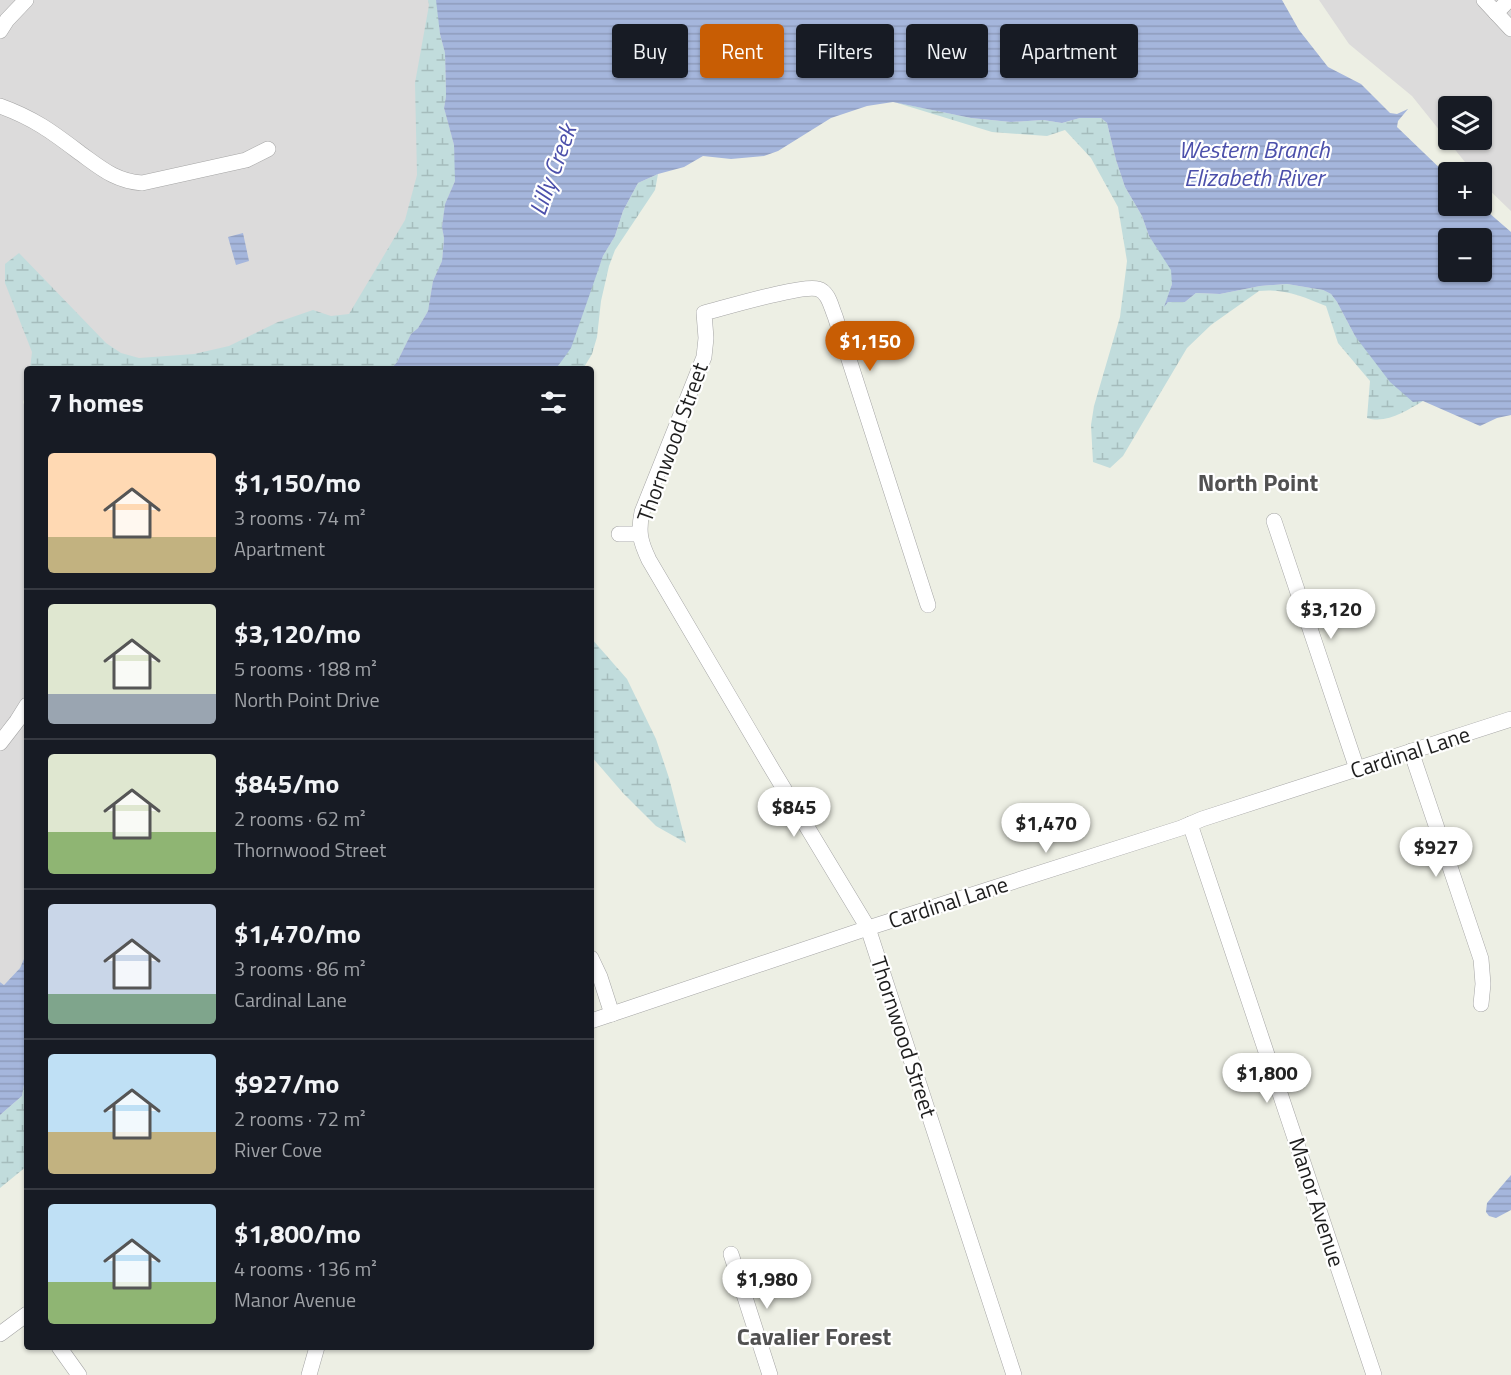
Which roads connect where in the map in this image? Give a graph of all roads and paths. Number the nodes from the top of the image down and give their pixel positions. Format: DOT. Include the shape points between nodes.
graph roads {
  1 [pos="26,0"];
  2 [pos="1484,0"];
  3 [pos="1509,0"];
  4 [pos="1496,13"];
  5 [pos="1511,29"];
  6 [pos="0,31"];
  7 [pos="0,106"];
  8 [pos="268,149"];
  9 [pos="1274,521"];
  10 [pos="619,534"];
  11 [pos="639,534"];
  12 [pos="928,605"];
  13 [pos="24,710"];
  14 [pos="1511,719"];
  15 [pos="0,743"];
  16 [pos="1411,751"];
  17 [pos="1357,769"];
  18 [pos="1190,824"];
  19 [pos="868,928"];
  20 [pos="594,964"];
  21 [pos="1481,1004"];
  22 [pos="612,1014"];
  23 [pos="594,1020"];
  24 [pos="731,1254"];
  25 [pos="24,1316"];
  26 [pos="0,1334"];
  27 [pos="61,1350"];
  28 [pos="316,1350"];
  29 [pos="80,1375"];
  30 [pos="309,1375"];
  31 [pos="770,1375"];
  32 [pos="1014,1375"];
  33 [pos="1374,1375"];
  1 -- 6 [label="street"];
  2 -- 4 [label="street"];
  3 -- 4 [label="street"];
  4 -- 5 [label="street"];
  7 -- 8 [label="street" via="40,124 100,169 142,183 246,160"];
  9 -- 17 [label="street"];
  10 -- 11 [label="street, Thornwood Street"];
  11 -- 12 [label="street, Thornwood Street" via="642,512 704,357 704,313 800,289 818,289 827,295 835,316"];
  11 -- 19 [label="street, Thornwood Street" via="649,560"];
  13 -- 15 [label="street"];
  14 -- 16 [label="street, Cardinal Lane"];
  16 -- 17 [label="street, Cardinal Lane"];
  16 -- 21 [label="street" via="1481,959"];
  17 -- 18 [label="street, Cardinal Lane"];
  18 -- 19 [label="street, Cardinal Lane"];
  18 -- 33 [label="street, Manor Avenue"];
  19 -- 22 [label="street, Cardinal Lane"];
  19 -- 32 [label="street, Thornwood Street"];
  20 -- 22 [label="street"];
  22 -- 23 [label="street, Cardinal Lane"];
  24 -- 31 [label="street"];
  25 -- 26 [label="street"];
  27 -- 29 [label="street"];
  28 -- 30 [label="street"];
}
